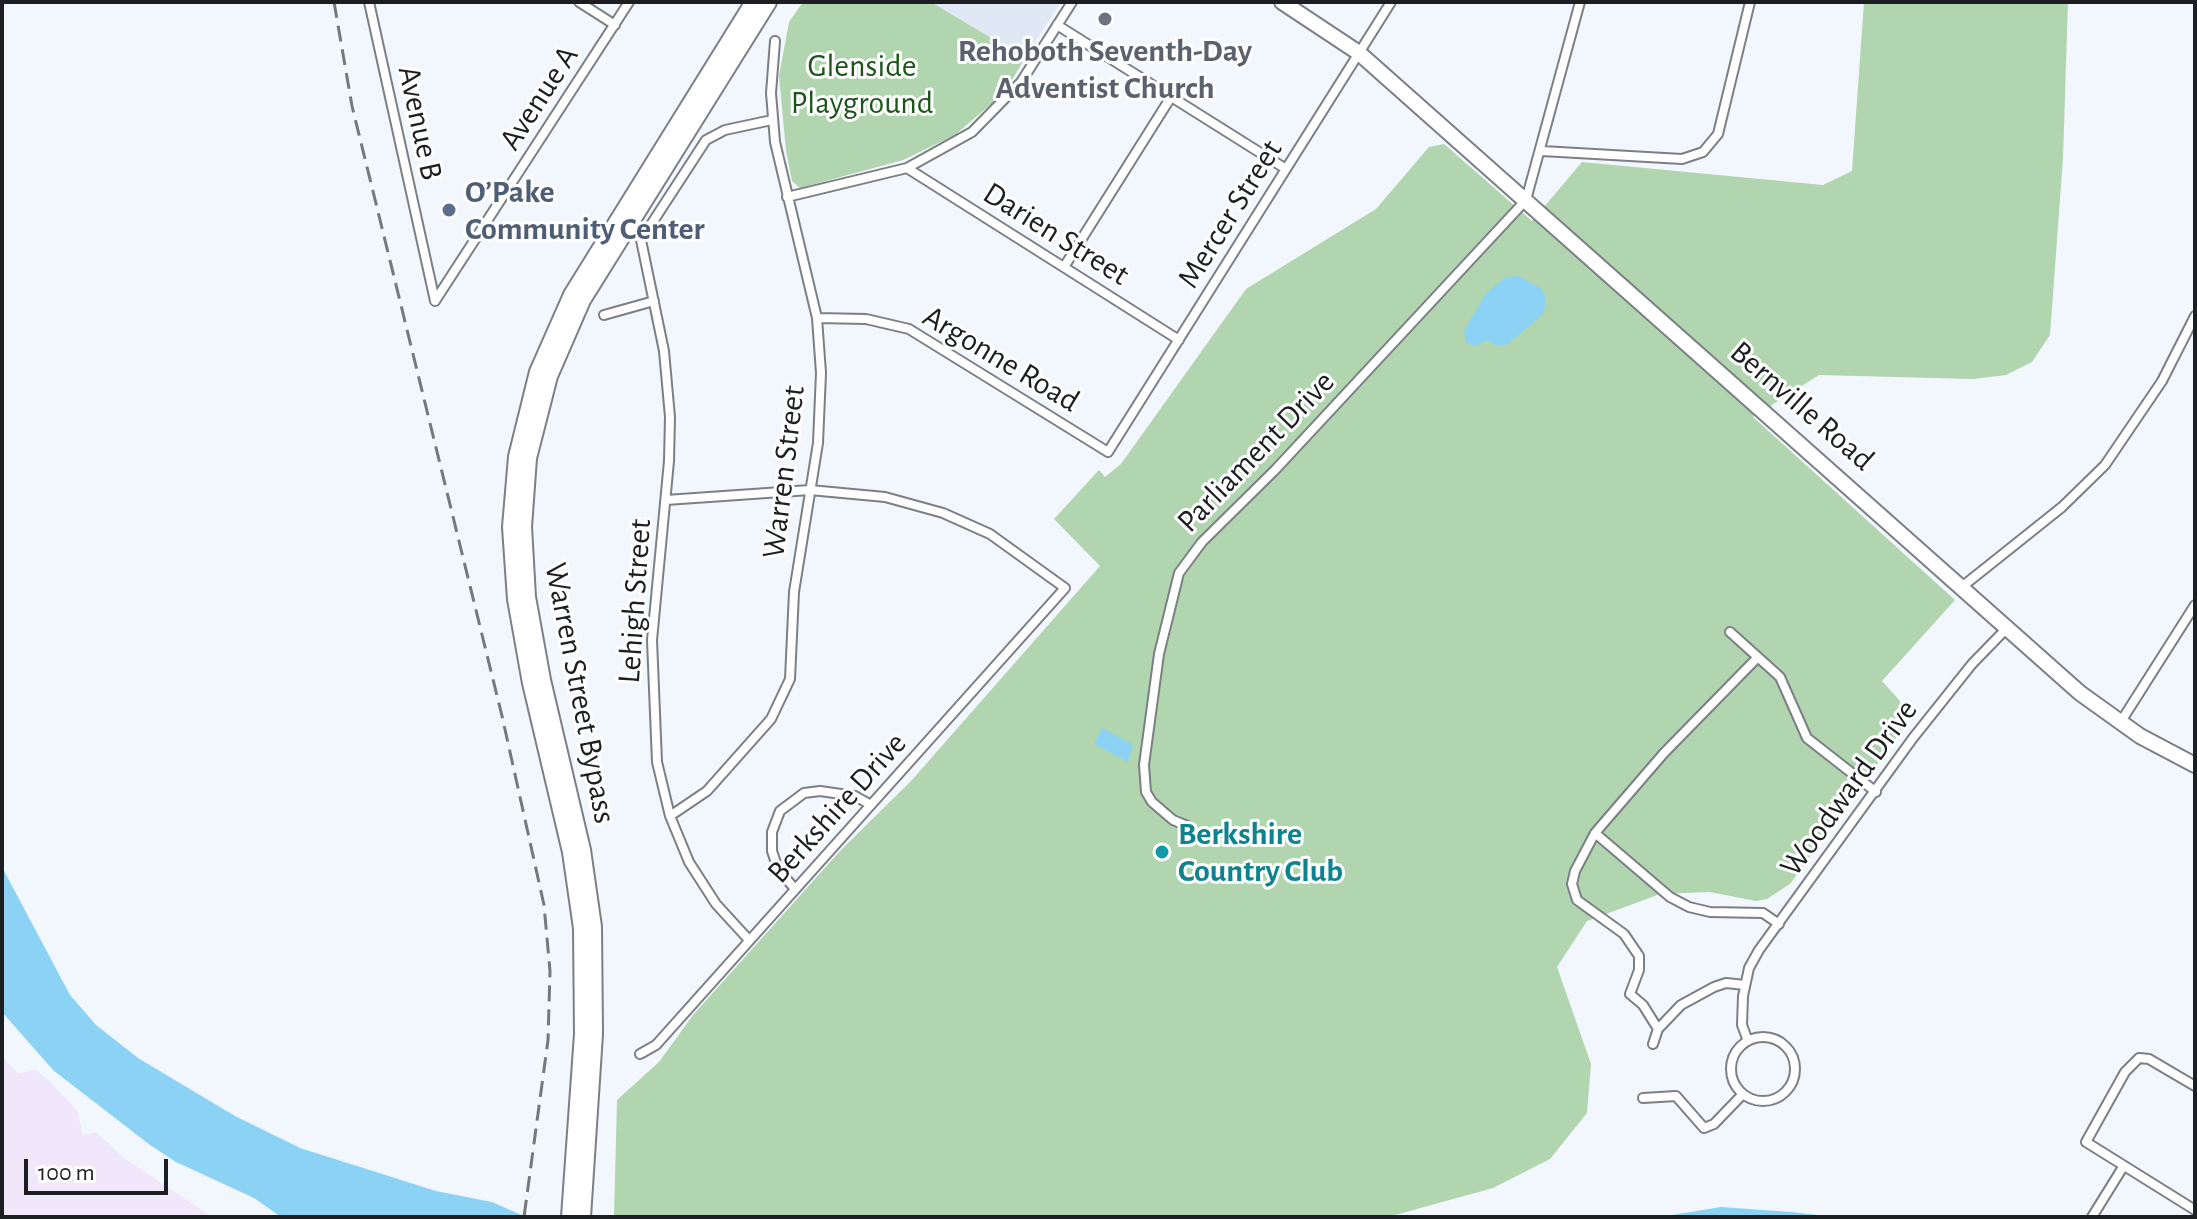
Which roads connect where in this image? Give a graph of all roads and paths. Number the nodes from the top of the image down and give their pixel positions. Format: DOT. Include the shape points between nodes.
graph roads {
  1 [pos="369,2"];
  2 [pos="579,2"];
  3 [pos="629,2"];
  4 [pos="754,2"];
  5 [pos="768,2"];
  6 [pos="1072,2"];
  7 [pos="1282,2"];
  8 [pos="1391,2"];
  9 [pos="1580,2"];
  10 [pos="1750,2"];
  11 [pos="615,25"];
  12 [pos="1057,25"];
  13 [pos="775,41"];
  14 [pos="1359,53"];
  15 [pos="1171,97"];
  16 [pos="772,120"];
  17 [pos="1542,151"];
  18 [pos="907,168"];
  19 [pos="1286,169"];
  20 [pos="787,197"];
  21 [pos="1526,200"];
  22 [pos="1064,267"];
  23 [pos="435,301"];
  24 [pos="654,301"];
  25 [pos="604,315"];
  26 [pos="2195,316"];
  27 [pos="817,318"];
  28 [pos="1179,340"];
  29 [pos="1108,452"];
  30 [pos="810,490"];
  31 [pos="666,500"];
  32 [pos="1963,586"];
  33 [pos="2195,605"];
  34 [pos="2007,628"];
  35 [pos="1730,632"];
  36 [pos="1758,657"];
  37 [pos="2120,723"];
  38 [pos="2195,765"];
  39 [pos="1876,792"];
  40 [pos="871,805"];
  41 [pos="670,816"];
  42 [pos="1190,827"];
  43 [pos="1595,833"];
  44 [pos="795,889"];
  45 [pos="1779,924"];
  46 [pos="749,940"];
  47 [pos="1745,985"];
  48 [pos="1658,1029"];
  49 [pos="1748,1041"];
  50 [pos="1653,1044"];
  51 [pos="640,1054"];
  52 [pos="2195,1086"];
  53 [pos="1742,1095"];
  54 [pos="1643,1098"];
  55 [pos="2123,1167"];
  56 [pos="578,1186"];
  57 [pos="2195,1210"];
  58 [pos="570,1217"];
  59 [pos="582,1217"];
  60 [pos="2092,1217"];
  1 -- 23 [label="street, Avenue B"];
  2 -- 11 [label="street"];
  3 -- 11 [label="street, Avenue A"];
  4 -- 56 [label="highway, Warren Street Bypass" via="572,295 538,372 517,457 511,527 516,599 571,852 582,928"];
  5 -- 56 [label="highway, Warren Street Bypass" via="582,300 549,376 529,450 523,527 527,597 582,850 593,927 595,1021"];
  6 -- 12 [label="street"];
  7 -- 14 [label="main road, Bernville Road"];
  8 -- 14 [label="street, Mercer Street"];
  9 -- 17 [label="street, Parliament Drive"];
  10 -- 17 [label="street" via="1718,134 1703,152 1682,159"];
  11 -- 23 [label="street, Avenue A"];
  12 -- 15 [label="street"];
  12 -- 18 [label="street" via="993,115"];
  13 -- 16 [label="street, Warren Street"];
  14 -- 19 [label="street, Mercer Street"];
  14 -- 21 [label="main road, Bernville Road"];
  15 -- 19 [label="street"];
  15 -- 22 [label="street"];
  16 -- 20 [label="street, Warren Street"];
  16 -- 24 [label="street, Lehigh Street" via="725,130 706,140 641,240"];
  17 -- 21 [label="street, Parliament Drive"];
  18 -- 20 [label="street"];
  18 -- 22 [label="street, Darien Street"];
  19 -- 28 [label="street, Mercer Street"];
  20 -- 27 [label="street, Warren Street"];
  21 -- 32 [label="main road, Bernville Road"];
  21 -- 42 [label="street, Parliament Drive" via="1202,542 1179,573 1159,654 1144,765 1152,802"];
  22 -- 28 [label="street, Darien Street"];
  24 -- 25 [label="street"];
  24 -- 31 [label="street, Lehigh Street" via="669,393"];
  26 -- 32 [label="street" via="2162,381 2105,465 2068,502"];
  27 -- 29 [label="street, Argonne Road" via="866,319 909,329"];
  27 -- 30 [label="street, Warren Street" via="820,424"];
  28 -- 29 [label="street, Mercer Street"];
  30 -- 31 [label="street"];
  30 -- 40 [label="street, Berkshire Drive" via="885,497 964,521 1010,546 1065,588"];
  30 -- 41 [label="street, Warren Street" via="794,592 790,679 778,711 707,791"];
  31 -- 41 [label="street, Lehigh Street" via="652,676 657,762"];
  32 -- 34 [label="main road, Bernville Road"];
  33 -- 37 [label="street"];
  34 -- 37 [label="main road, Bernville Road"];
  34 -- 39 [label="street, Woodward Drive" via="1972,664"];
  35 -- 36 [label="street"];
  36 -- 39 [label="street" via="1780,677 1807,738"];
  36 -- 43 [label="street"];
  37 -- 38 [label="main road, Bernville Road"];
  39 -- 45 [label="street, Woodward Drive"];
  40 -- 44 [label="street, Berkshire Drive"];
  40 -- 44 [label="street" via="855,796 820,791 804,793 780,811 772,851 778,869"];
  41 -- 46 [label="street, Lehigh Street" via="698,878"];
  43 -- 45 [label="street" via="1689,907 1763,913"];
  43 -- 48 [label="street" via="1575,871 1574,892 1588,910 1624,934 1639,956 1630,994"];
  44 -- 46 [label="street, Berkshire Drive"];
  45 -- 47 [label="street, Woodward Drive" via="1749,968"];
  46 -- 51 [label="street, Berkshire Drive" via="656,1045"];
  47 -- 48 [label="street" via="1714,987 1681,1005"];
  47 -- 49 [label="street, Woodward Drive" via="1742,1025"];
  48 -- 50 [label="street"];
  49 -- 53 [label="street" via="1731,1060 1730,1073"];
  49 -- 53 [label="street" via="1773,1038 1784,1044 1792,1054 1794,1079 1778,1098 1753,1101"];
  52 -- 55 [label="street" via="2149,1059 2133,1062 2086,1142"];
  53 -- 54 [label="street" via="1704,1128 1676,1096"];
  55 -- 57 [label="street"];
  55 -- 60 [label="street"];
  56 -- 58 [label="highway, Warren Street Bypass"];
  56 -- 59 [label="highway, Warren Street Bypass"];
}
